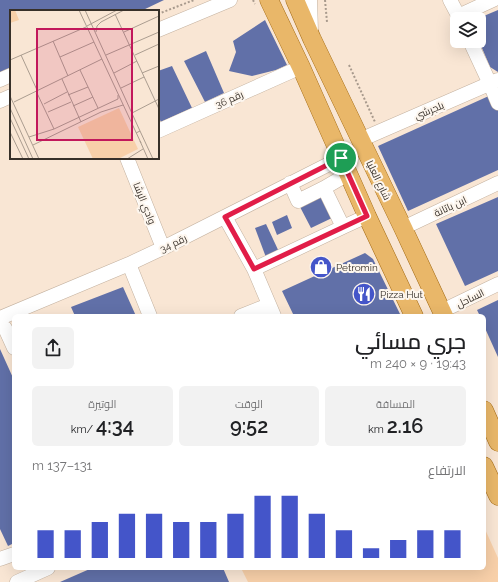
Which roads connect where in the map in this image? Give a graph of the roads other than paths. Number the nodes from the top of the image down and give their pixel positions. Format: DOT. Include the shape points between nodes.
graph roads {
  1 [pos="230,0"];
  2 [pos="269,0"];
  3 [pos="294,0"];
  4 [pos="310,0"];
  5 [pos="450,0"];
  6 [pos="493,0"];
  7 [pos="456,12"];
  8 [pos="469,12"];
  9 [pos="159,30"];
  10 [pos="312,39"];
  11 [pos="474,48"];
  12 [pos="301,67"];
  13 [pos="10,75"];
  14 [pos="0,80"];
  15 [pos="494,82"];
  16 [pos="10,96"];
  17 [pos="0,101"];
  18 [pos="498,102"];
  19 [pos="159,131"];
  20 [pos="360,140"];
  21 [pos="341,158"];
  22 [pos="127,159"];
  23 [pos="348,174"];
  24 [pos="290,183"];
  25 [pos="498,183"];
  26 [pos="324,188"];
  27 [pos="367,216"];
  28 [pos="225,217"];
  29 [pos="343,227"];
  30 [pos="403,228"];
  31 [pos="163,248"];
  32 [pos="129,264"];
  33 [pos="254,269"];
  34 [pos="498,284"];
  35 [pos="271,310"];
  36 [pos="149,314"];
  37 [pos="251,314"];
  38 [pos="413,314"];
  39 [pos="443,314"];
  40 [pos="0,318"];
  41 [pos="0,326"];
  42 [pos="12,344"];
  43 [pos="486,414"];
  44 [pos="497,439"];
  45 [pos="486,470"];
  46 [pos="498,496"];
  47 [pos="12,555"];
  48 [pos="0,560"];
  49 [pos="44,570"];
  50 [pos="18,582"];
  1 -- 9 [label="street"];
  2 -- 12 [label="main road"];
  3 -- 10 [label="main road, شارع العليا"];
  4 -- 10 [label="street"];
  5 -- 7 [label="street"];
  6 -- 8 [label="street"];
  10 -- 20 [label="main road, شارع العليا"];
  11 -- 15 [label="street"];
  12 -- 19 [label="street, رقم 36"];
  12 -- 21 [label="main road"];
  13 -- 14 [label="street"];
  15 -- 18 [label="street"];
  15 -- 20 [label="street, بلجرشي"];
  16 -- 17 [label="street"];
  20 -- 30 [label="main road, شارع العليا"];
  21 -- 23 [label="main road"];
  21 -- 24 [label="street, رقم 34"];
  22 -- 31 [label="street, وادي الرشا"];
  23 -- 26 [label="street"];
  23 -- 27 [label="main road"];
  24 -- 26 [label="street" via="298,201"];
  24 -- 28 [label="street, رقم 34"];
  25 -- 30 [label="street, ابن باتانة"];
  26 -- 29 [label="street"];
  27 -- 29 [label="street"];
  27 -- 38 [label="main road"];
  28 -- 31 [label="street, رقم 34"];
  28 -- 33 [label="street"];
  29 -- 33 [label="street"];
  30 -- 39 [label="main road, شارع العليا"];
  31 -- 32 [label="street, رقم 34"];
  32 -- 36 [label="street"];
  32 -- 40 [label="street, رقم 34"];
  33 -- 35 [label="street"];
  34 -- 39 [label="street, الساحل"];
  35 -- 37 [label="street"];
  41 -- 42 [label="street" via="5,328"];
  43 -- 44 [label="main road"];
  45 -- 46 [label="main road"];
  47 -- 48 [label="street"];
  49 -- 50 [label="street"];
}
